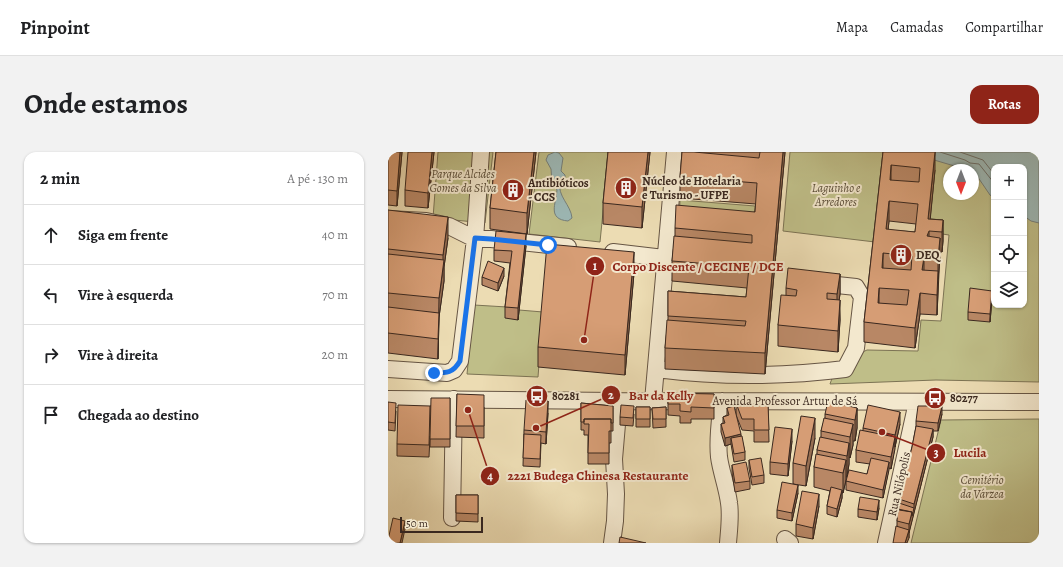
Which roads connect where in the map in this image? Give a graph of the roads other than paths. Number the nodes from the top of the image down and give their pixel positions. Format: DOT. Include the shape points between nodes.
graph roads {
  1 [pos="482,152"];
  2 [pos="675,152"];
  3 [pos="388,219"];
  4 [pos="475,238"];
  5 [pos="664,258"];
  6 [pos="808,282"];
  7 [pos="388,369"];
  8 [pos="656,369"];
  9 [pos="388,399"];
  10 [pos="454,399"];
  11 [pos="619,401"];
  12 [pos="653,401"];
  13 [pos="722,401"];
  14 [pos="917,402"];
  15 [pos="1039,402"];
  16 [pos="452,518"];
  17 [pos="612,543"];
  18 [pos="728,543"];
  19 [pos="886,543"];
  1 -- 4 [label="street"];
  2 -- 5 [label="street"];
  3 -- 4 [label="street" via="426,221 449,226"];
  4 -- 5 [label="street"];
  4 -- 7 [label="street" via="462,357 457,367 447,373"];
  5 -- 8 [label="street"];
  6 -- 8 [label="street" via="856,287 862,297 856,348 845,369 739,376"];
  8 -- 12 [label="street"];
  9 -- 10 [label="street, Avenida Professor Artur de Sá"];
  10 -- 11 [label="street, Avenida Professor Artur de Sá"];
  10 -- 16 [label="street"];
  11 -- 12 [label="street, Avenida Professor Artur de Sá"];
  11 -- 17 [label="street" via="614,459 616,494"];
  12 -- 13 [label="street, Avenida Professor Artur de Sá"];
  13 -- 14 [label="street, Avenida Professor Artur de Sá"];
  13 -- 18 [label="street" via="718,444 729,503"];
  14 -- 15 [label="street, Avenida Professor Artur de Sá"];
  14 -- 19 [label="street, Rua Nilópolis"];
}
